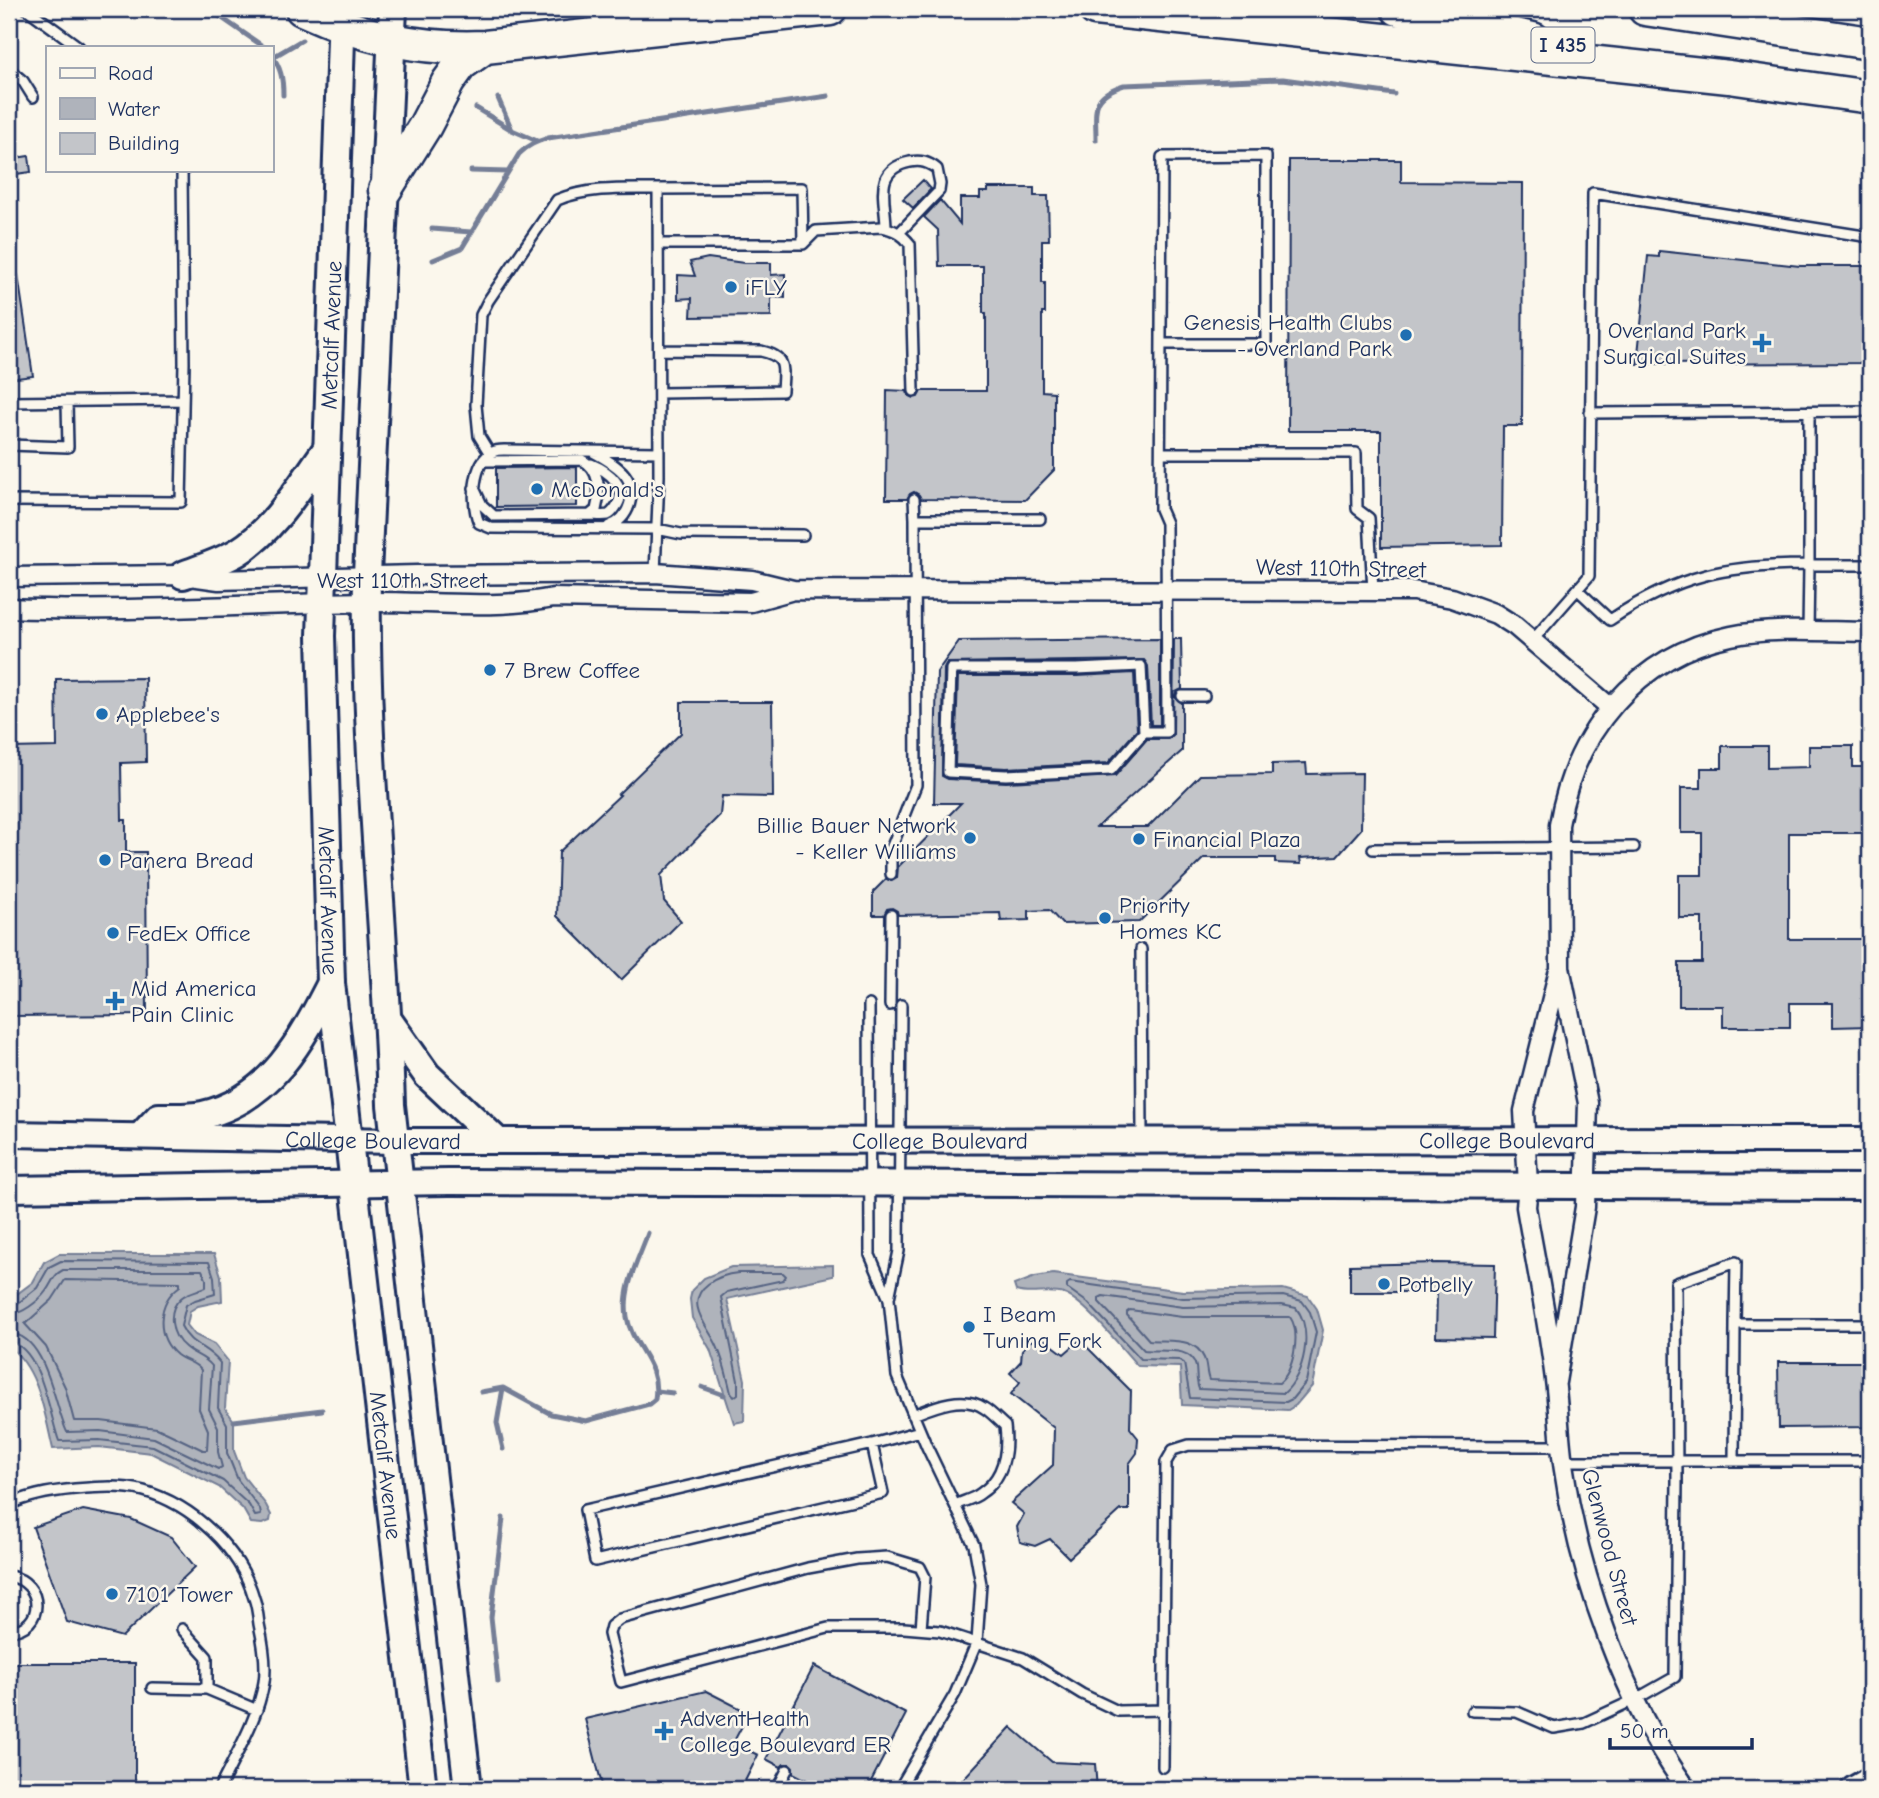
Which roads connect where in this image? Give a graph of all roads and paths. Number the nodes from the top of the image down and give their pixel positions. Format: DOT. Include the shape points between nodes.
graph roads {
  1 [pos="26,9"];
  2 [pos="302,9"];
  3 [pos="393,9"];
  4 [pos="830,9"];
  5 [pos="1096,9"];
  6 [pos="1398,9"];
  7 [pos="1645,9"];
  8 [pos="341,18"];
  9 [pos="391,41"];
  10 [pos="1870,43"];
  11 [pos="78,46"];
  12 [pos="485,47"];
  13 [pos="9,69"];
  14 [pos="1729,77"];
  15 [pos="33,97"];
  16 [pos="1870,97"];
  17 [pos="182,172"];
  18 [pos="658,189"];
  19 [pos="385,190"];
  20 [pos="886,228"];
  21 [pos="900,233"];
  22 [pos="1870,237"];
  23 [pos="659,244"];
  24 [pos="803,244"];
  25 [pos="1161,344"];
  26 [pos="659,350"];
  27 [pos="914,391"];
  28 [pos="659,393"];
  29 [pos="183,400"];
  30 [pos="9,402"];
  31 [pos="67,403"];
  32 [pos="1870,411"];
  33 [pos="1809,412"];
  34 [pos="1590,413"];
  35 [pos="9,445"];
  36 [pos="326,450"];
  37 [pos="588,451"];
  38 [pos="659,452"];
  39 [pos="1161,453"];
  40 [pos="487,457"];
  41 [pos="587,463"];
  42 [pos="473,487"];
  43 [pos="914,499"];
  44 [pos="9,501"];
  45 [pos="590,515"];
  46 [pos="915,519"];
  47 [pos="1040,519"];
  48 [pos="601,528"];
  49 [pos="657,529"];
  50 [pos="803,536"];
  51 [pos="1809,565"];
  52 [pos="1870,565"];
  53 [pos="655,573"];
  54 [pos="183,575"];
  55 [pos="368,575"];
  56 [pos="9,576"];
  57 [pos="793,590"];
  58 [pos="914,590"];
  59 [pos="1166,590"];
  60 [pos="1578,590"];
  61 [pos="323,591"];
  62 [pos="1373,591"];
  63 [pos="367,602"];
  64 [pos="9,608"];
  65 [pos="1808,632"];
  66 [pos="1870,632"];
  67 [pos="1532,641"];
  68 [pos="1182,696"];
  69 [pos="1204,696"];
  70 [pos="1611,708"];
  71 [pos="1144,732"];
  72 [pos="1560,848"];
  73 [pos="1634,848"];
  74 [pos="1373,849"];
  75 [pos="891,874"];
  76 [pos="891,915"];
  77 [pos="1141,949"];
  78 [pos="1560,967"];
  79 [pos="331,983"];
  80 [pos="869,1005"];
  81 [pos="890,1005"];
  82 [pos="901,1005"];
  83 [pos="389,1021"];
  84 [pos="9,1134"];
  85 [pos="142,1135"];
  86 [pos="350,1139"];
  87 [pos="496,1140"];
  88 [pos="870,1140"];
  89 [pos="899,1140"];
  90 [pos="1142,1140"];
  91 [pos="1526,1140"];
  92 [pos="1870,1140"];
  93 [pos="394,1141"];
  94 [pos="1587,1141"];
  95 [pos="355,1184"];
  96 [pos="399,1184"];
  97 [pos="870,1184"];
  98 [pos="900,1184"];
  99 [pos="1528,1185"];
  100 [pos="1586,1187"];
  101 [pos="1870,1187"];
  102 [pos="9,1189"];
  103 [pos="889,1299"];
  104 [pos="1735,1324"];
  105 [pos="1870,1324"];
  106 [pos="1556,1382"];
  107 [pos="913,1415"];
  108 [pos="920,1431"];
  109 [pos="872,1444"];
  110 [pos="1562,1454"];
  111 [pos="1676,1461"];
  112 [pos="1734,1461"];
  113 [pos="1870,1461"];
  114 [pos="9,1479"];
  115 [pos="13,1503"];
  116 [pos="955,1505"];
  117 [pos="9,1576"];
  118 [pos="182,1629"];
  119 [pos="920,1629"];
  120 [pos="9,1631"];
  121 [pos="977,1642"];
  122 [pos="152,1688"];
  123 [pos="207,1689"];
  124 [pos="1636,1699"];
  125 [pos="257,1710"];
  126 [pos="1164,1710"];
  127 [pos="1472,1711"];
  128 [pos="1163,1767"];
  129 [pos="787,1770"];
  130 [pos="1870,1780"];
  131 [pos="219,1789"];
  132 [pos="423,1789"];
  133 [pos="468,1789"];
  134 [pos="777,1789"];
  135 [pos="900,1789"];
  136 [pos="1687,1789"];
  137 [pos="1854,1789"];
  1 -- 11 [label="lane"];
  2 -- 8 [label="highway"];
  3 -- 9 [label="main road, Metcalf Avenue"];
  4 -- 12 [label="highway"];
  5 -- 14 [label="highway"];
  6 -- 14 [label="highway, I 435"];
  7 -- 10 [label="highway"];
  8 -- 9 [label="highway"];
  8 -- 36 [label="main road, Metcalf Avenue"];
  9 -- 12 [label="highway" via="444,48"];
  9 -- 19 [label="main road, Metcalf Avenue"];
  12 -- 19 [label="highway" via="461,64 448,82"];
  13 -- 15 [label="lane"];
  14 -- 16 [label="highway, I 435"];
  17 -- 29 [label="lane"];
  18 -- 23 [label="lane"];
  18 -- 24 [label="lane" via="802,188"];
  18 -- 40 [label="lane" via="573,194 557,200 488,301 481,315 476,405"];
  19 -- 55 [label="main road, Metcalf Avenue"];
  20 -- 21 [label="lane"];
  20 -- 21 [label="lane" via="886,176 904,164 924,161 937,169 939,191"];
  20 -- 24 [label="lane" via="816,231"];
  21 -- 27 [label="lane" via="910,244"];
  22 -- 34 [label="lane" via="1593,193"];
  23 -- 24 [label="lane"];
  23 -- 26 [label="lane"];
  25 -- 25 [label="lane" via="1162,157 1266,156 1266,344"];
  25 -- 39 [label="lane"];
  26 -- 28 [label="lane"];
  26 -- 28 [label="lane" via="761,351 774,354 783,366 782,391"];
  28 -- 38 [label="lane"];
  29 -- 31 [label="lane"];
  29 -- 44 [label="lane" via="181,502"];
  30 -- 31 [label="lane"];
  31 -- 35 [label="lane" via="68,447"];
  32 -- 33 [label="lane"];
  33 -- 34 [label="lane"];
  33 -- 51 [label="lane"];
  34 -- 60 [label="lane" via="1589,576"];
  36 -- 54 [label="main road" via="259,535 239,551"];
  36 -- 61 [label="main road, Metcalf Avenue"];
  37 -- 38 [label="lane"];
  37 -- 40 [label="lane" via="504,450"];
  37 -- 48 [label="lane" via="614,464 630,487 623,517"];
  38 -- 49 [label="lane"];
  39 -- 59 [label="lane"];
  39 -- 62 [label="lane" via="1356,453 1357,509 1369,518"];
  40 -- 41 [label="lane"];
  40 -- 42 [label="lane"];
  41 -- 45 [label="lane" via="595,472 598,490 596,510"];
  41 -- 45 [label="lane" via="614,478 621,492 614,511"];
  42 -- 45 [label="lane" via="494,516"];
  42 -- 48 [label="lane" via="475,514 479,523 491,528"];
  43 -- 46 [label="lane"];
  46 -- 47 [label="lane"];
  46 -- 58 [label="lane"];
  48 -- 49 [label="lane"];
  49 -- 50 [label="lane" via="681,534"];
  49 -- 53 [label="lane"];
  51 -- 52 [label="lane"];
  51 -- 60 [label="lane" via="1712,572 1661,590 1610,620"];
  51 -- 65 [label="lane"];
  53 -- 55 [label="street, West 110th Street"];
  53 -- 57 [label="street, West 110th Street" via="752,580"];
  54 -- 56 [label="street, West 110th Street"];
  54 -- 61 [label="street, West 110th Street"];
  55 -- 61 [label="street, West 110th Street"];
  55 -- 63 [label="main road, Metcalf Avenue"];
  57 -- 58 [label="street, West 110th Street"];
  57 -- 63 [label="street, West 110th Street" via="751,602 553,598 524,604"];
  58 -- 59 [label="street, West 110th Street"];
  58 -- 75 [label="lane" via="916,785 891,849"];
  59 -- 62 [label="street, West 110th Street"];
  59 -- 71 [label="lane" via="1167,732"];
  60 -- 67 [label="lane"];
  61 -- 63 [label="street, West 110th Street"];
  61 -- 64 [label="street, West 110th Street"];
  61 -- 79 [label="main road, Metcalf Avenue"];
  62 -- 67 [label="street, West 110th Street" via="1413,591 1452,598 1496,614"];
  63 -- 83 [label="main road, Metcalf Avenue"];
  65 -- 66 [label="street"];
  65 -- 70 [label="street" via="1756,632 1693,647 1644,675"];
  67 -- 70 [label="street, West 110th Street"];
  68 -- 69 [label="lane"];
  70 -- 72 [label="street, Glenwood Street" via="1574,766 1559,824"];
  71 -- 71 [label="lane" via="1111,770 1006,775 948,772 951,669 1141,666"];
  72 -- 73 [label="lane"];
  72 -- 74 [label="lane"];
  72 -- 78 [label="street, Glenwood Street"];
  76 -- 81 [label="lane"];
  77 -- 90 [label="lane"];
  78 -- 91 [label="street, Glenwood Street" via="1524,1111"];
  78 -- 94 [label="street, Glenwood Street" via="1588,1104"];
  79 -- 85 [label="main road" via="294,1051 265,1083 246,1097 201,1116 159,1117"];
  79 -- 86 [label="main road, Metcalf Avenue"];
  80 -- 88 [label="lane"];
  82 -- 89 [label="lane"];
  83 -- 87 [label="main road" via="427,1075"];
  83 -- 93 [label="main road, Metcalf Avenue"];
  84 -- 85 [label="main road, College Boulevard"];
  85 -- 86 [label="main road, College Boulevard"];
  86 -- 93 [label="main road, College Boulevard"];
  86 -- 95 [label="main road, Metcalf Avenue"];
  87 -- 88 [label="main road, College Boulevard"];
  87 -- 93 [label="main road, College Boulevard"];
  88 -- 89 [label="main road, College Boulevard"];
  88 -- 97 [label="lane"];
  89 -- 90 [label="main road, College Boulevard"];
  89 -- 98 [label="lane"];
  90 -- 91 [label="main road, College Boulevard"];
  91 -- 94 [label="main road, College Boulevard"];
  91 -- 99 [label="street, Glenwood Street"];
  92 -- 94 [label="main road, College Boulevard"];
  93 -- 96 [label="main road, Metcalf Avenue"];
  94 -- 100 [label="street, Glenwood Street"];
  95 -- 96 [label="main road, College Boulevard"];
  95 -- 102 [label="main road, College Boulevard"];
  95 -- 132 [label="main road, Metcalf Avenue"];
  96 -- 97 [label="main road, College Boulevard"];
  96 -- 133 [label="main road, Metcalf Avenue"];
  97 -- 98 [label="main road, College Boulevard"];
  97 -- 103 [label="lane" via="870,1255"];
  98 -- 99 [label="main road, College Boulevard"];
  98 -- 103 [label="lane" via="900,1251"];
  99 -- 100 [label="main road, College Boulevard"];
  99 -- 106 [label="street, Glenwood Street" via="1526,1207"];
  100 -- 101 [label="main road, College Boulevard"];
  100 -- 106 [label="street, Glenwood Street"];
  103 -- 107 [label="lane" via="897,1376"];
  104 -- 105 [label="lane"];
  104 -- 111 [label="lane" via="1736,1262 1676,1283"];
  104 -- 112 [label="lane"];
  106 -- 110 [label="street, Glenwood Street"];
  107 -- 108 [label="lane"];
  107 -- 116 [label="lane" via="946,1403 966,1403 982,1406 1005,1426 1005,1461 997,1476 982,1493"];
  108 -- 109 [label="lane"];
  108 -- 116 [label="lane"];
  109 -- 109 [label="lane" via="585,1510 595,1561 883,1493"];
  110 -- 111 [label="lane"];
  110 -- 124 [label="street, Glenwood Street" via="1590,1585"];
  110 -- 126 [label="lane" via="1189,1445 1173,1450 1166,1462"];
  111 -- 112 [label="lane"];
  111 -- 124 [label="lane" via="1675,1677"];
  112 -- 113 [label="lane"];
  114 -- 115 [label="lane"];
  115 -- 125 [label="lane" via="62,1490 106,1486 144,1491 180,1507 212,1531 234,1557 254,1596 264,1681"];
  116 -- 121 [label="lane" via="974,1545 981,1584"];
  117 -- 120 [label="lane" via="30,1586 36,1607 29,1623"];
  118 -- 123 [label="lane" via="207,1657"];
  119 -- 119 [label="lane" via="828,1628 621,1682 609,1634 620,1619 808,1568 887,1557 920,1567 925,1577"];
  119 -- 121 [label="lane"];
  121 -- 126 [label="lane" via="1023,1658 1118,1711"];
  121 -- 135 [label="lane" via="955,1693"];
  122 -- 123 [label="lane"];
  123 -- 125 [label="lane"];
  124 -- 127 [label="lane" via="1584,1723 1554,1728 1517,1712"];
  124 -- 136 [label="street, Glenwood Street"];
  125 -- 131 [label="lane"];
  126 -- 128 [label="lane"];
  129 -- 134 [label="lane"];
  130 -- 137 [label="main road"];
}
